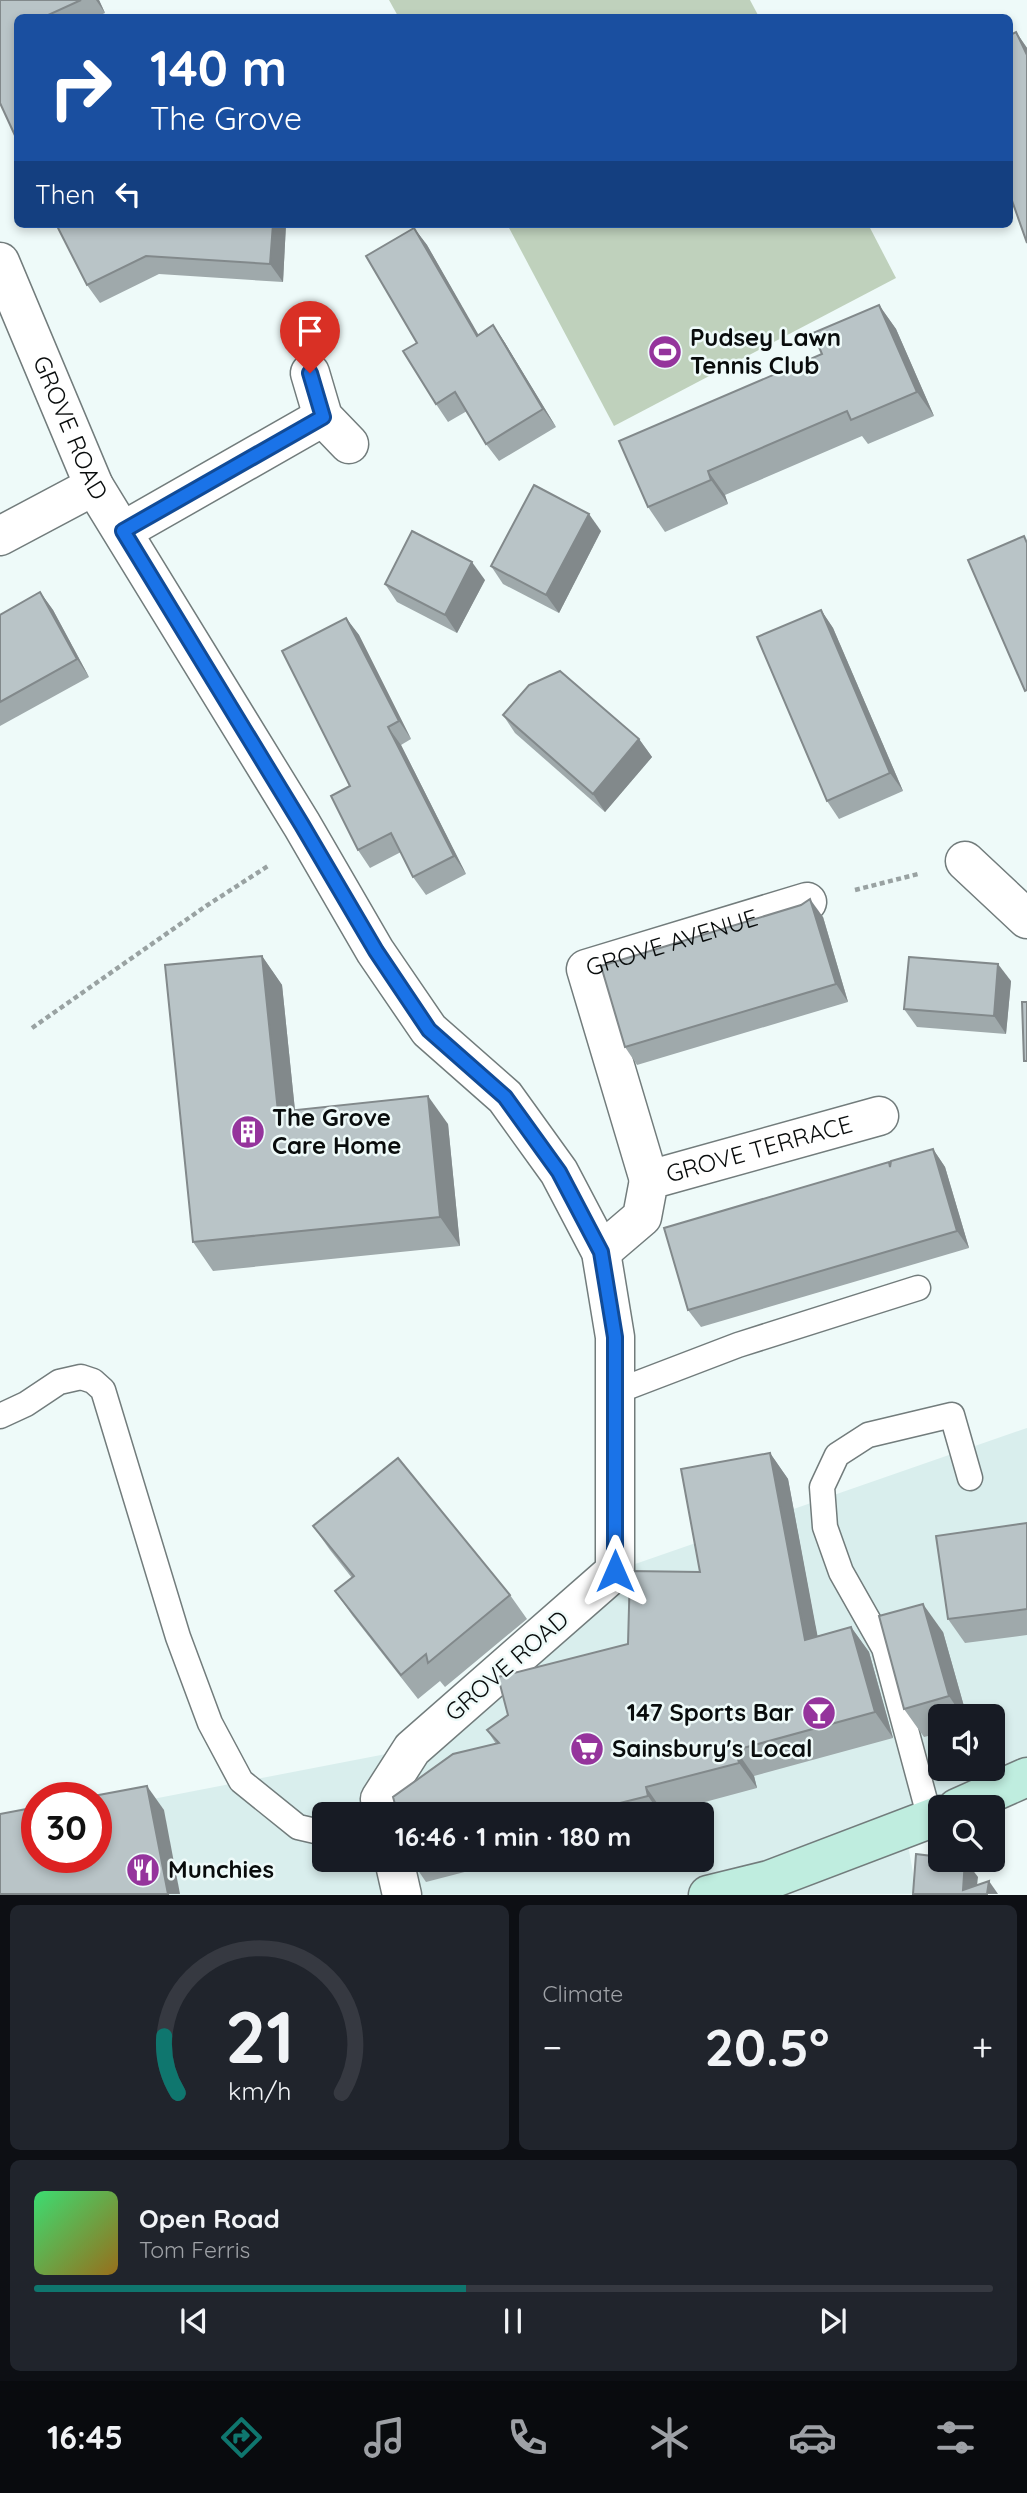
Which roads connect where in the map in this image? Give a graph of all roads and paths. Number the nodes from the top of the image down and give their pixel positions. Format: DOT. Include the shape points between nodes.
graph roads {
  1 [pos="0,262"];
  2 [pos="310,373"];
  3 [pos="94,486"];
  4 [pos="123,531"];
  5 [pos="0,536"];
  6 [pos="310,839"];
  7 [pos="965,862"];
  8 [pos="807,902"];
  9 [pos="1027,919"];
  10 [pos="32,1028"];
  11 [pos="879,1116"];
  12 [pos="649,1180"];
  13 [pos="601,1252"];
  14 [pos="918,1288"];
  15 [pos="615,1392"];
  16 [pos="0,1416"];
  17 [pos="970,1478"];
  18 [pos="1027,1777"];
  19 [pos="935,1795"];
  20 [pos="986,1795"];
  21 [pos="381,1802"];
  22 [pos="928,1819"];
  23 [pos="312,1830"];
  24 [pos="397,1872"];
  25 [pos="402,1895"];
  26 [pos="708,1895"];
  1 -- 3 [label="street, GROVE ROAD"];
  2 -- 4 [label="street" via="336,430"];
  3 -- 4 [label="street, GROVE ROAD"];
  3 -- 5 [label="street"];
  4 -- 6 [label="street, GROVE ROAD"];
  6 -- 10 [label="path"];
  6 -- 13 [label="street, GROVE ROAD" via="429,1030 505,1097 559,1172"];
  7 -- 8 [label="path"];
  7 -- 9 [label="street"];
  8 -- 12 [label="street, GROVE AVENUE" via="586,970"];
  11 -- 12 [label="street, GROVE TERRACE"];
  12 -- 13 [label="street, GROVE TERRACE" via="642,1217"];
  13 -- 15 [label="street, GROVE ROAD" via="615,1337"];
  14 -- 15 [label="lane" via="738,1345"];
  15 -- 21 [label="street, GROVE ROAD" via="615,1571 412,1749"];
  16 -- 23 [label="lane" via="59,1382 81,1377 103,1390 178,1637 210,1723 241,1781 298,1827"];
  17 -- 19 [label="lane" via="952,1415 868,1435 837,1455 822,1488 825,1527 841,1572 884,1648"];
  18 -- 20 [label="main road"];
  22 -- 26 [label="main road" via="768,1880"];
  24 -- 25 [label="street"];
}
